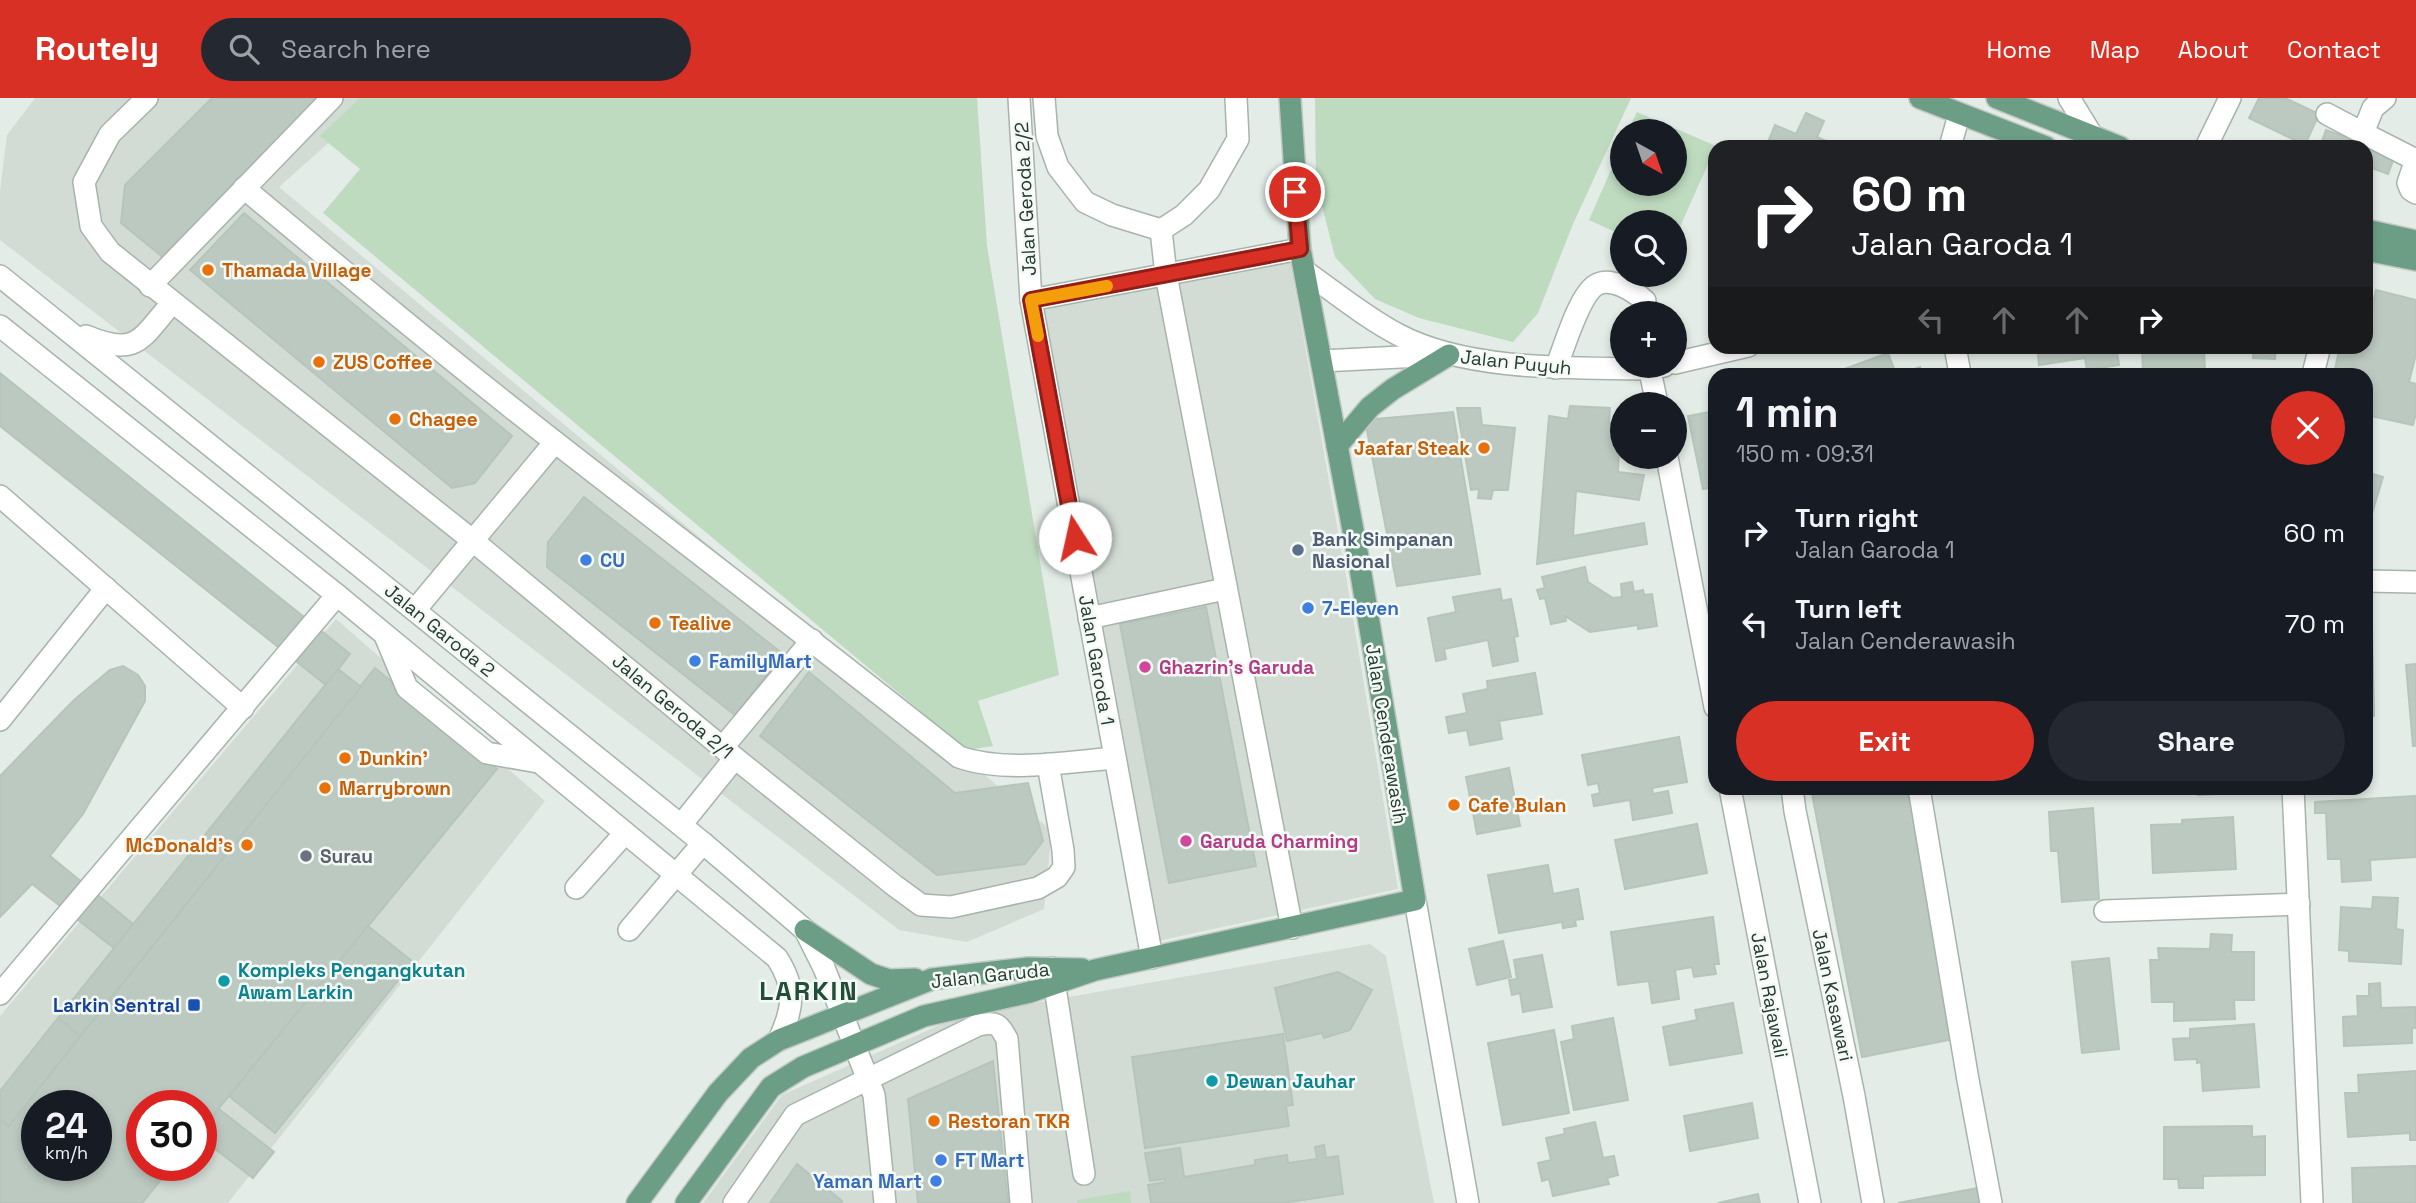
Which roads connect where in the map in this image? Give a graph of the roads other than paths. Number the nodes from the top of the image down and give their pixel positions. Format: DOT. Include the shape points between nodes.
graph roads {
  1 [pos="147,98"];
  2 [pos="332,98"];
  3 [pos="1018,98"];
  4 [pos="1044,98"];
  5 [pos="1236,98"];
  6 [pos="1290,98"];
  7 [pos="1920,98"];
  8 [pos="1997,98"];
  9 [pos="2069,98"];
  10 [pos="2230,98"];
  11 [pos="2385,98"];
  12 [pos="2327,114"];
  13 [pos="1959,115"];
  14 [pos="2363,133"];
  15 [pos="2093,137"];
  16 [pos="1952,140"];
  17 [pos="2027,140"];
  18 [pos="2101,140"];
  19 [pos="2209,140"];
  20 [pos="2416,159"];
  21 [pos="244,188"];
  22 [pos="2416,193"];
  23 [pos="1161,229"];
  24 [pos="2373,232"];
  25 [pos="2416,241"];
  26 [pos="1300,249"];
  27 [pos="2373,251"];
  28 [pos="2416,260"];
  29 [pos="1306,272"];
  30 [pos="1166,275"];
  31 [pos="1,276"];
  32 [pos="150,286"];
  33 [pos="1031,300"];
  34 [pos="1645,301"];
  35 [pos="172,303"];
  36 [pos="0,326"];
  37 [pos="68,329"];
  38 [pos="1714,354"];
  39 [pos="1449,355"];
  40 [pos="1687,360"];
  41 [pos="1322,361"];
  42 [pos="1610,367"];
  43 [pos="1556,368"];
  44 [pos="555,442"];
  45 [pos="1337,446"];
  46 [pos="1669,469"];
  47 [pos="0,496"];
  48 [pos="472,540"];
  49 [pos="2373,580"];
  50 [pos="2416,582"];
  51 [pos="106,588"];
  52 [pos="1226,589"];
  53 [pos="337,595"];
  54 [pos="415,610"];
  55 [pos="1089,618"];
  56 [pos="811,640"];
  57 [pos="1708,671"];
  58 [pos="243,708"];
  59 [pos="0,720"];
  60 [pos="729,753"];
  61 [pos="1115,758"];
  62 [pos="1048,764"];
  63 [pos="1731,795"];
  64 [pos="1793,795"];
  65 [pos="1920,795"];
  66 [pos="2293,795"];
  67 [pos="681,825"];
  68 [pos="625,833"];
  69 [pos="703,844"];
  70 [pos="677,874"];
  71 [pos="576,888"];
  72 [pos="1415,901"];
  73 [pos="2298,904"];
  74 [pos="2105,911"];
  75 [pos="1292,928"];
  76 [pos="629,930"];
  77 [pos="805,930"];
  78 [pos="1152,958"];
  79 [pos="1054,976"];
  80 [pos="932,979"];
  81 [pos="0,994"];
  82 [pos="843,1014"];
  83 [pos="779,1040"];
  84 [pos="856,1046"];
  85 [pos="868,1080"];
  86 [pos="1084,1174"];
  87 [pos="636,1203"];
  88 [pos="686,1203"];
  89 [pos="734,1203"];
  90 [pos="885,1203"];
  91 [pos="1021,1203"];
  92 [pos="1468,1203"];
  93 [pos="1810,1203"];
  94 [pos="1873,1203"];
  95 [pos="1991,1203"];
  96 [pos="2312,1203"];
  1 -- 32 [label="street" via="110,134 83,182 91,226 110,251"];
  2 -- 21 [label="street"];
  3 -- 33 [label="street, Jalan Geroda 2/2"];
  4 -- 23 [label="street" via="1047,135 1058,167 1085,202"];
  5 -- 23 [label="street" via="1238,139 1209,190 1184,215"];
  6 -- 26 [label="main road, Jalan Cenderawasih"];
  7 -- 13 [label="main road"];
  8 -- 15 [label="main road"];
  9 -- 15 [label="street"];
  10 -- 19 [label="street"];
  11 -- 14 [label="street" via="2373,108"];
  12 -- 14 [label="street"];
  13 -- 16 [label="street"];
  13 -- 17 [label="main road"];
  14 -- 20 [label="street"];
  15 -- 18 [label="main road"];
  20 -- 22 [label="street" via="2408,183"];
  21 -- 32 [label="street"];
  21 -- 44 [label="street"];
  23 -- 30 [label="street"];
  24 -- 25 [label="main road"];
  26 -- 29 [label="main road, Jalan Cenderawasih"];
  26 -- 30 [label="street"];
  27 -- 28 [label="main road"];
  29 -- 39 [label="street, Jalan Puyuh" via="1399,335"];
  29 -- 41 [label="main road, Jalan Cenderawasih"];
  30 -- 33 [label="street"];
  30 -- 52 [label="street"];
  31 -- 37 [label="street, Jalan Garoda 2"];
  32 -- 35 [label="street"];
  33 -- 55 [label="street, Jalan Garoda 1"];
  34 -- 43 [label="street" via="1635,291 1611,282 1596,285 1585,298"];
  35 -- 37 [label="street" via="144,336 128,346 105,344"];
  35 -- 48 [label="street, Jalan Geroda 2/1"];
  36 -- 53 [label="street, Jalan Garoda 2"];
  37 -- 54 [label="street, Jalan Garoda 2"];
  38 -- 40 [label="street"];
  39 -- 41 [label="street"];
  39 -- 43 [label="street, Jalan Puyuh"];
  39 -- 45 [label="main road" via="1370,407"];
  41 -- 45 [label="main road, Jalan Cenderawasih"];
  42 -- 43 [label="street, Jalan Puyuh"];
  44 -- 48 [label="street"];
  44 -- 56 [label="street"];
  45 -- 72 [label="main road, Jalan Cenderawasih"];
  46 -- 57 [label="street"];
  47 -- 51 [label="street"];
  48 -- 54 [label="street"];
  48 -- 60 [label="street, Jalan Geroda 2/1"];
  49 -- 50 [label="street"];
  51 -- 58 [label="street"];
  51 -- 59 [label="street"];
  52 -- 55 [label="street"];
  52 -- 75 [label="street"];
  53 -- 58 [label="street"];
  53 -- 68 [label="street, Jalan Garoda 2"];
  54 -- 67 [label="street, Jalan Garoda 2"];
  55 -- 61 [label="street, Jalan Garoda 1"];
  56 -- 60 [label="street"];
  56 -- 62 [label="street" via="959,757 977,764"];
  58 -- 81 [label="street"];
  60 -- 62 [label="street, Jalan Geroda 2/1" via="921,905 951,907 1038,888 1064,867"];
  60 -- 67 [label="street"];
  61 -- 62 [label="street"];
  61 -- 78 [label="street, Jalan Garoda 1"];
  63 -- 93 [label="street, Jalan Rajawali"];
  64 -- 94 [label="street, Jalan Kasawari"];
  65 -- 95 [label="street"];
  66 -- 73 [label="street"];
  67 -- 69 [label="street, Jalan Garoda 2"];
  68 -- 70 [label="street, Jalan Garoda 2"];
  68 -- 71 [label="street"];
  69 -- 70 [label="street"];
  69 -- 77 [label="street, Jalan Garoda 2"];
  70 -- 76 [label="street"];
  70 -- 83 [label="street, Jalan Garoda 2" via="783,967 792,1001"];
  72 -- 75 [label="main road, Jalan Garuda"];
  72 -- 92 [label="street, Jalan Cenderawasih"];
  73 -- 74 [label="street"];
  73 -- 96 [label="street"];
  75 -- 78 [label="main road, Jalan Garuda"];
  77 -- 80 [label="main road" via="871,974 889,980"];
  77 -- 82 [label="street, Jalan Garoda 2"];
  78 -- 79 [label="main road, Jalan Garuda"];
  79 -- 80 [label="main road, Jalan Garuda" via="1028,968"];
  79 -- 84 [label="main road, Jalan Garuda" via="1030,992 924,1016"];
  79 -- 86 [label="street"];
  80 -- 82 [label="main road, Jalan Garuda"];
  82 -- 83 [label="main road, Jalan Garuda"];
  82 -- 84 [label="street, Jalan Garoda 2"];
  83 -- 87 [label="main road, Jalan Garuda" via="751,1058 718,1093"];
  84 -- 85 [label="street, Jalan Garoda 2"];
  84 -- 88 [label="main road, Jalan Garuda" via="803,1067 771,1087"];
  85 -- 89 [label="street" via="795,1115"];
  85 -- 90 [label="street, Jalan Garoda 2" via="877,1111"];
  85 -- 91 [label="street" via="978,1025 999,1026 1007,1039"];
}
